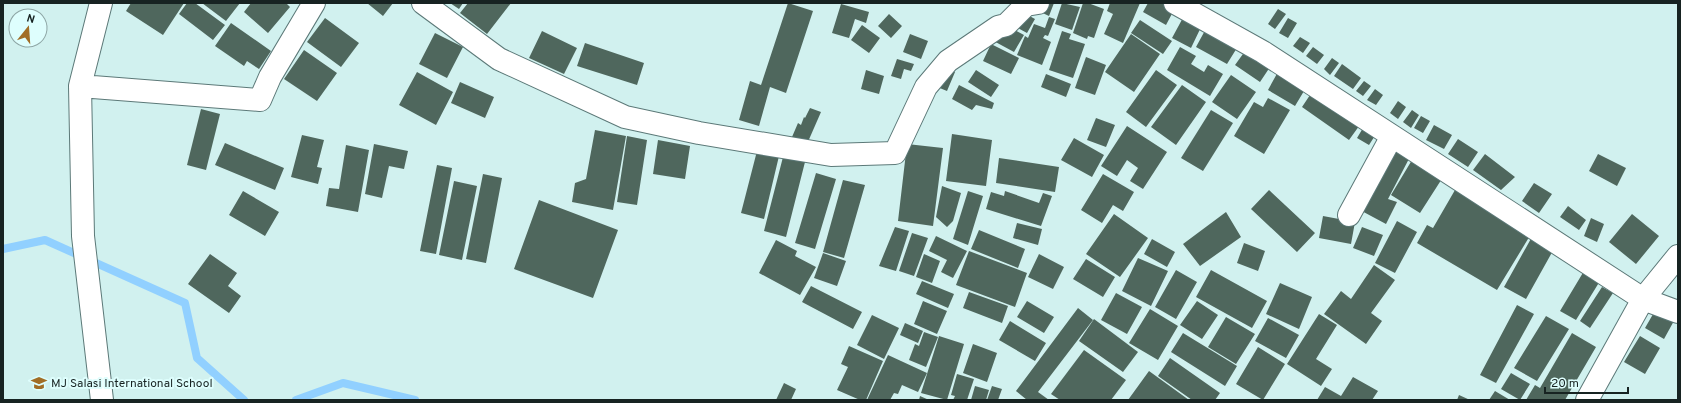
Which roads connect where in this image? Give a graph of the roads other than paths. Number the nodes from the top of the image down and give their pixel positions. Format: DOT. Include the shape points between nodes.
graph roads {
  1 [pos="101,3"];
  2 [pos="314,3"];
  3 [pos="423,3"];
  4 [pos="1038,3"];
  5 [pos="1175,3"];
  6 [pos="80,86"];
  7 [pos="1392,136"];
  8 [pos="1349,215"];
  9 [pos="1678,256"];
  10 [pos="1642,299"];
  11 [pos="1678,312"];
  12 [pos="102,400"];
  13 [pos="1587,400"];
  1 -- 6 [label="street"];
  2 -- 6 [label="street" via="270,76 260,100"];
  3 -- 4 [label="street" via="499,59 625,117 699,133 830,155 895,153 926,87 948,61 998,27 1004,26 1026,5"];
  5 -- 7 [label="street" via="1263,52"];
  6 -- 12 [label="street" via="83,236"];
  7 -- 8 [label="street"];
  7 -- 10 [label="street"];
  9 -- 10 [label="street"];
  10 -- 11 [label="street"];
  10 -- 13 [label="street"];
}
